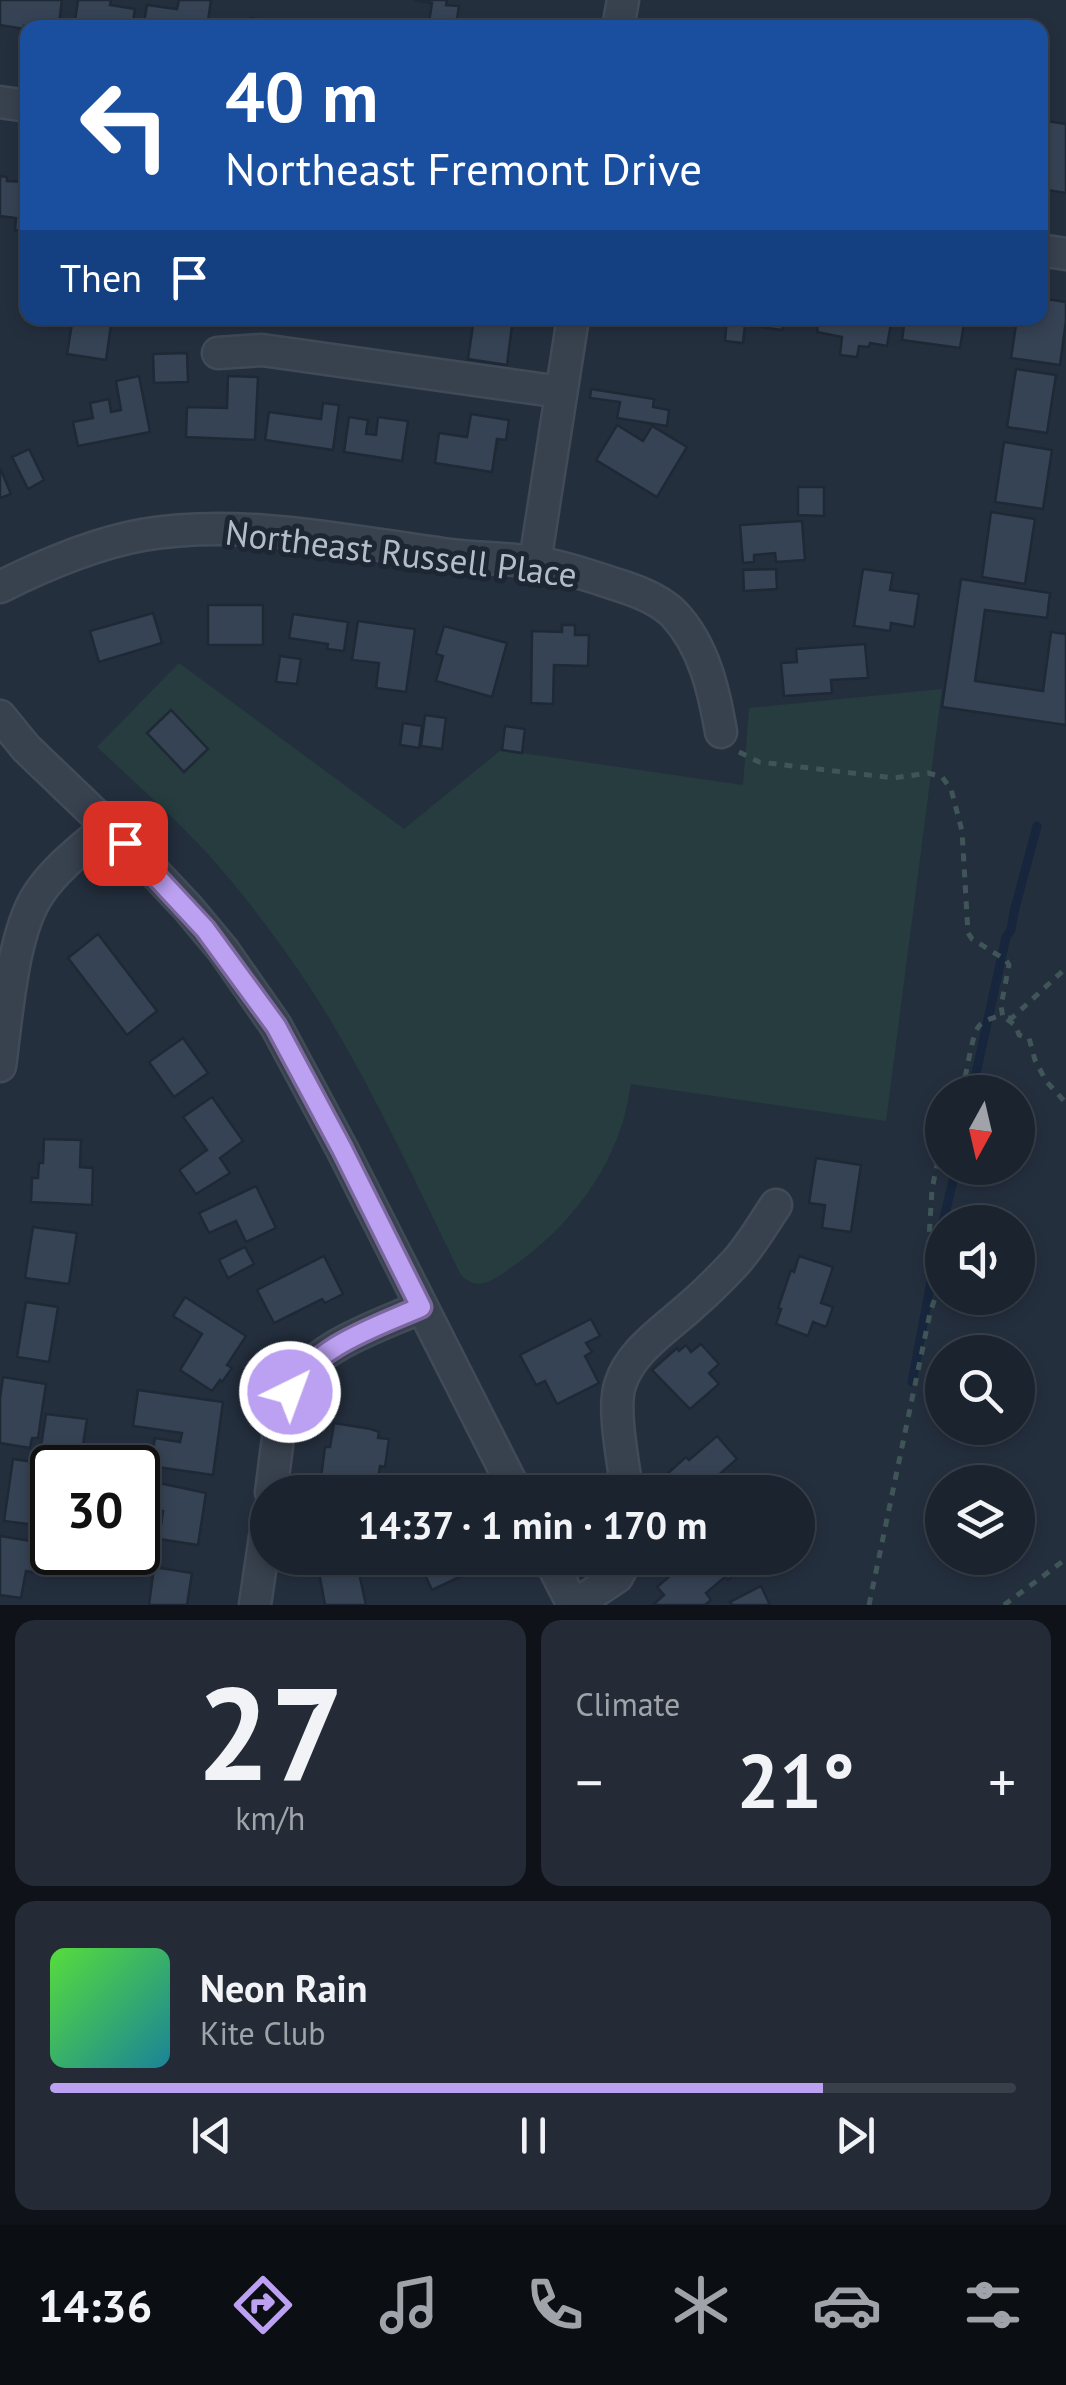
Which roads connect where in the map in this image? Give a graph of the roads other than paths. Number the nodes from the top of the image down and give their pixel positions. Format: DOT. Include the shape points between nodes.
graph roads {
  1 [pos="572,325"];
  2 [pos="218,353"];
  3 [pos="561,392"];
  4 [pos="535,562"];
  5 [pos="0,588"];
  6 [pos="0,716"];
  7 [pos="722,732"];
  8 [pos="108,826"];
  9 [pos="0,1066"];
  10 [pos="776,1205"];
  11 [pos="421,1307"];
  12 [pos="274,1475"];
  13 [pos="507,1475"];
  14 [pos="625,1475"];
  15 [pos="259,1575"];
  16 [pos="558,1575"];
  17 [pos="619,1575"];
  18 [pos="255,1605"];
  19 [pos="574,1605"];
  1 -- 3 [label="street"];
  2 -- 3 [label="street" via="262,350"];
  3 -- 4 [label="street"];
  4 -- 5 [label="street, Northeast Russell Place" via="288,533 173,532 112,542"];
  4 -- 7 [label="street, Northeast Russell Place" via="638,592 674,614 708,672"];
  6 -- 8 [label="street"];
  8 -- 9 [label="street" via="52,877 29,910"];
  8 -- 11 [label="street" via="188,908 276,1026"];
  10 -- 14 [label="street" via="736,1262 624,1373 617,1405"];
  11 -- 12 [label="street" via="328,1351 298,1378 282,1420"];
  11 -- 13 [label="street"];
  15 -- 18 [label="street"];
  16 -- 19 [label="street"];
  17 -- 19 [label="street"];
}
